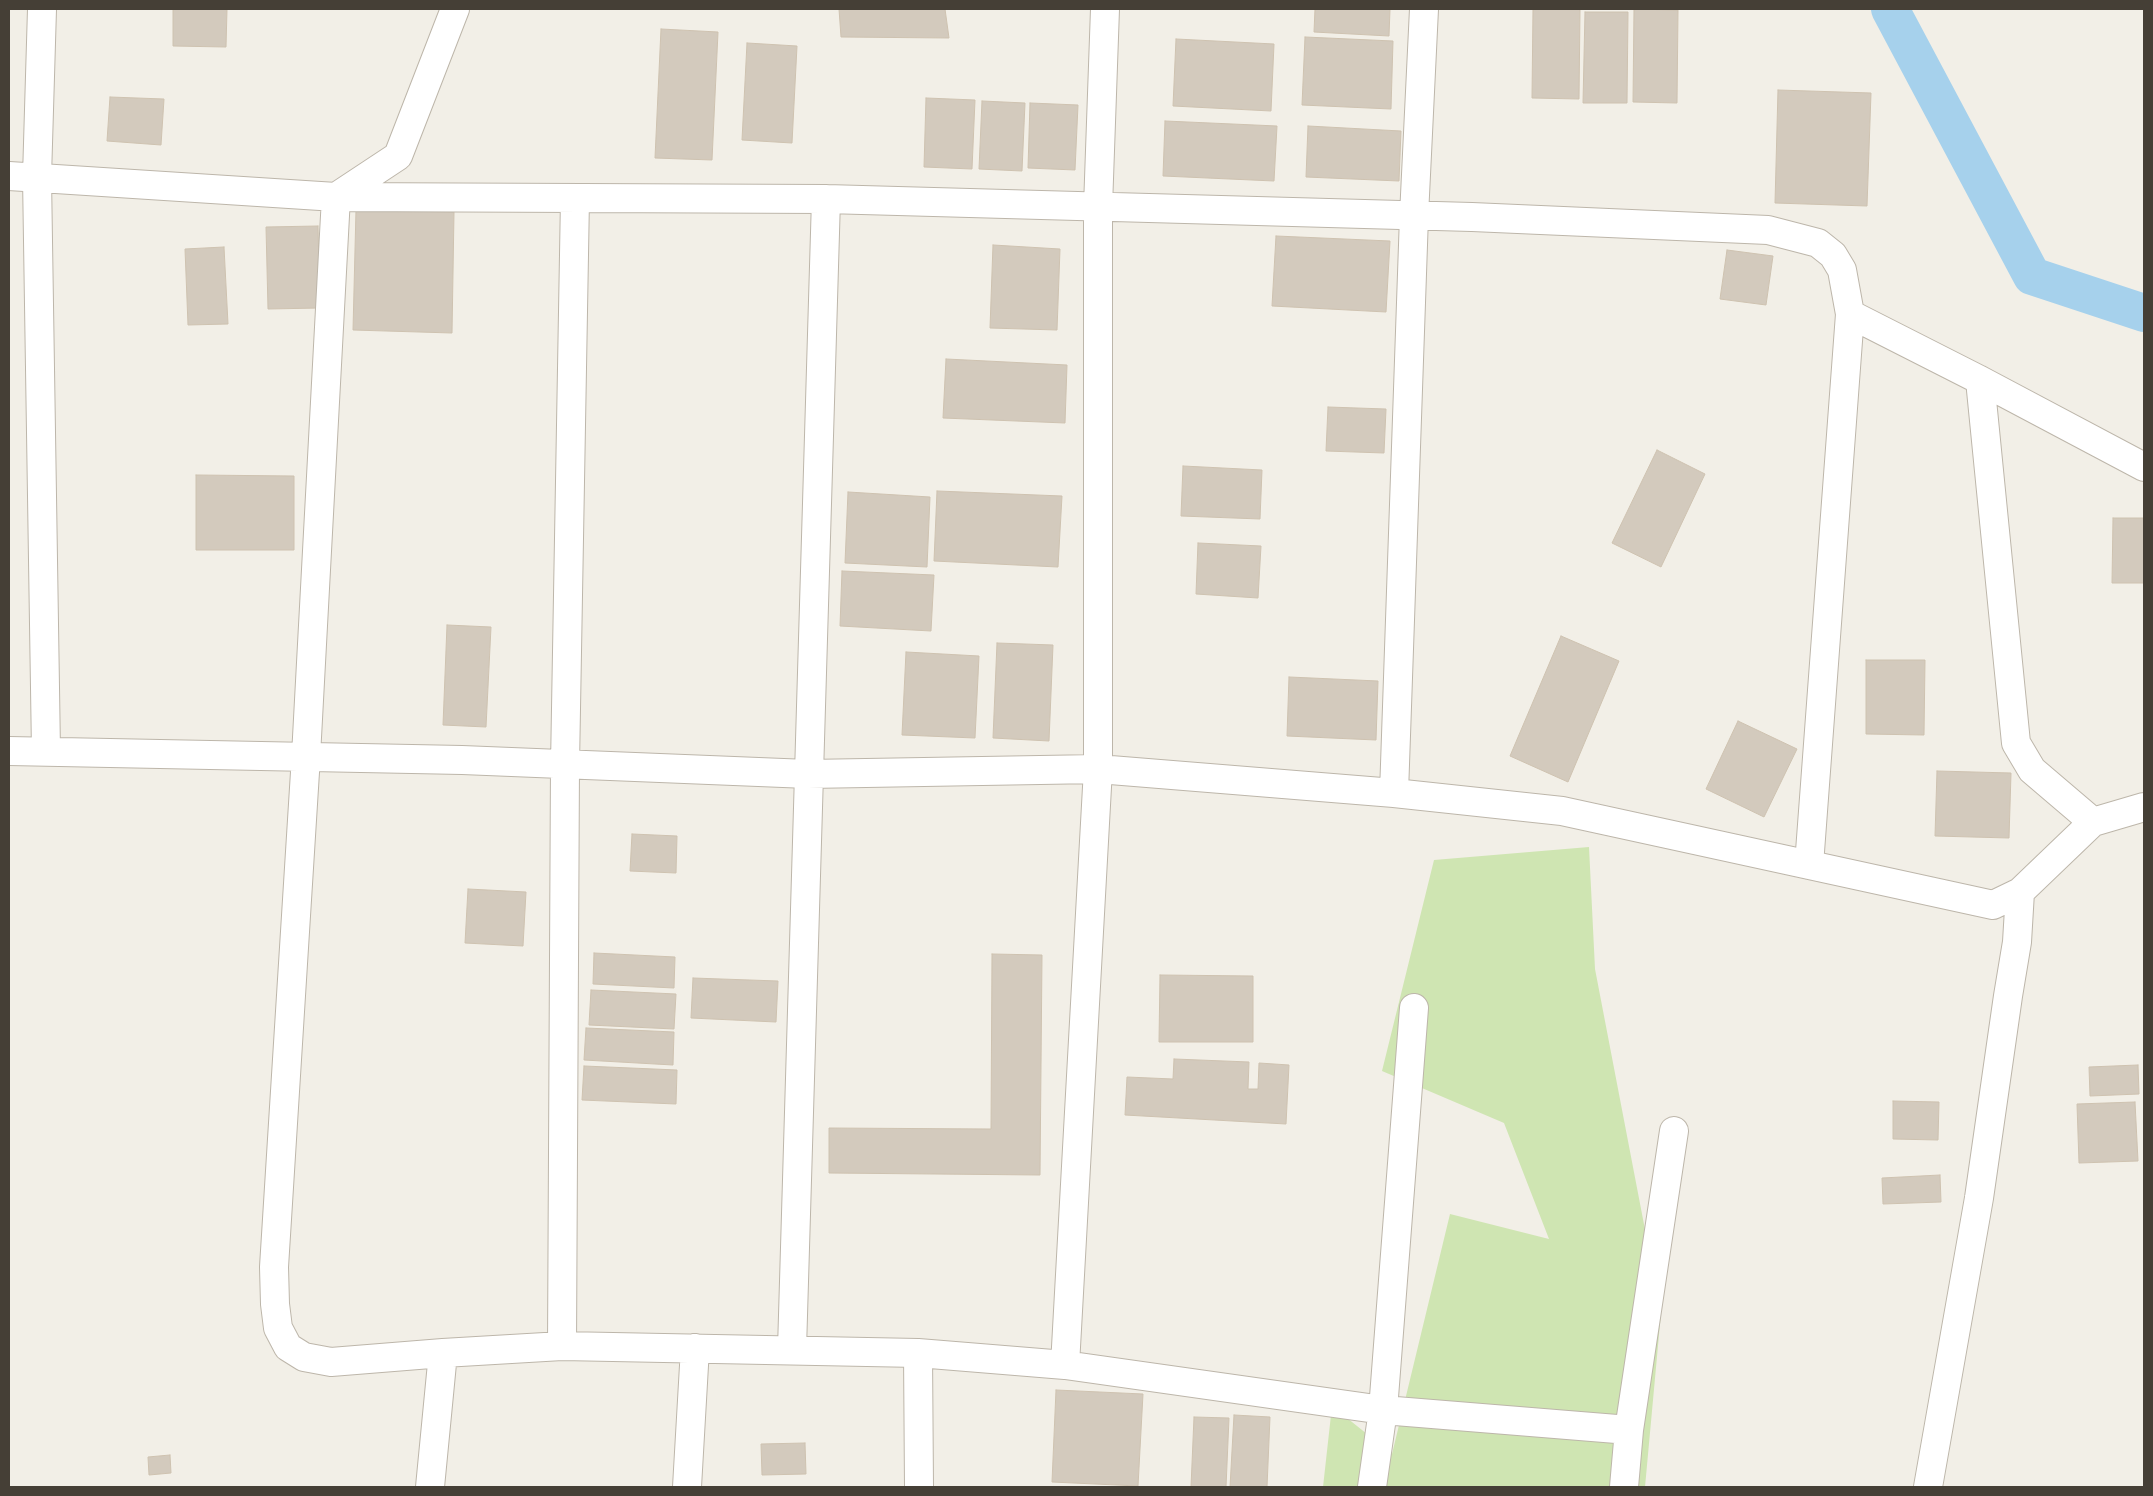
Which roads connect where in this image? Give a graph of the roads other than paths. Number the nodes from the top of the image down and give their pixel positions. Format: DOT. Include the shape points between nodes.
graph roads {
  1 [pos="42,9"];
  2 [pos="455,9"];
  3 [pos="1105,9"];
  4 [pos="1424,9"];
  5 [pos="9,176"];
  6 [pos="37,177"];
  7 [pos="336,197"];
  8 [pos="575,198"];
  9 [pos="826,199"];
  10 [pos="1098,207"];
  11 [pos="1414,216"];
  12 [pos="1850,314"];
  13 [pos="1980,380"];
  14 [pos="2144,467"];
  15 [pos="9,751"];
  16 [pos="46,751"];
  17 [pos="306,756"];
  18 [pos="565,764"];
  19 [pos="1098,769"];
  20 [pos="808,774"];
  21 [pos="1394,793"];
  22 [pos="2144,807"];
  23 [pos="2093,822"];
  24 [pos="1808,864"];
  25 [pos="2020,892"];
  26 [pos="1414,1008"];
  27 [pos="1674,1130"];
  28 [pos="562,1346"];
  29 [pos="695,1348"];
  30 [pos="792,1349"];
  31 [pos="443,1352"];
  32 [pos="918,1352"];
  33 [pos="1065,1365"];
  34 [pos="1383,1410"];
  35 [pos="1628,1430"];
  36 [pos="430,1487"];
  37 [pos="687,1487"];
  38 [pos="919,1487"];
  39 [pos="1372,1487"];
  40 [pos="1624,1487"];
  41 [pos="1928,1487"];
  1 -- 6 [label="street"];
  2 -- 7 [label="street" via="398,156"];
  3 -- 10 [label="street"];
  4 -- 11 [label="street"];
  5 -- 6 [label="street"];
  6 -- 7 [label="street"];
  6 -- 16 [label="street"];
  7 -- 8 [label="street"];
  7 -- 17 [label="street"];
  8 -- 9 [label="street"];
  8 -- 18 [label="street"];
  9 -- 10 [label="street"];
  9 -- 20 [label="street"];
  10 -- 11 [label="street"];
  10 -- 19 [label="street"];
  11 -- 12 [label="street" via="1768,230 1818,243 1833,255 1842,270"];
  11 -- 21 [label="street"];
  12 -- 13 [label="street"];
  12 -- 24 [label="street"];
  13 -- 14 [label="street"];
  13 -- 23 [label="street" via="2016,744 2032,770"];
  15 -- 16 [label="street"];
  16 -- 17 [label="street"];
  17 -- 18 [label="street"];
  17 -- 31 [label="street" via="274,1267 278,1328 288,1347 304,1357 331,1362"];
  18 -- 20 [label="street"];
  18 -- 28 [label="street"];
  19 -- 20 [label="street"];
  19 -- 21 [label="street"];
  19 -- 33 [label="street"];
  20 -- 30 [label="street"];
  21 -- 24 [label="street" via="1562,811"];
  22 -- 23 [label="street"];
  23 -- 25 [label="street"];
  24 -- 25 [label="street" via="1993,905"];
  25 -- 41 [label="street" via="2018,942 1979,1198"];
  26 -- 34 [label="street"];
  27 -- 35 [label="street"];
  28 -- 29 [label="street"];
  28 -- 31 [label="street"];
  29 -- 30 [label="street"];
  29 -- 37 [label="street"];
  30 -- 32 [label="street"];
  31 -- 36 [label="street"];
  32 -- 33 [label="street"];
  32 -- 38 [label="street"];
  33 -- 34 [label="street"];
  34 -- 35 [label="street"];
  34 -- 39 [label="street"];
  35 -- 40 [label="street"];
}
